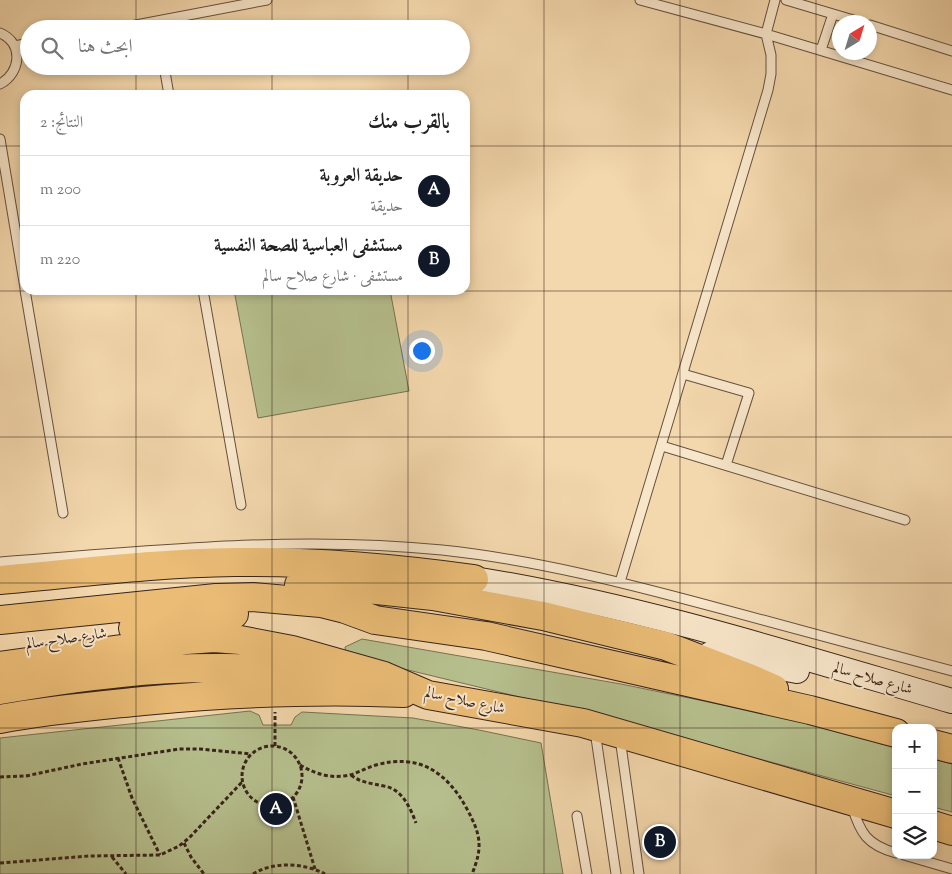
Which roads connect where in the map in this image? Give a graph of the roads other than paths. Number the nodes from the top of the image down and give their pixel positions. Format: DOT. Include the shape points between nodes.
graph roads {
  1 [pos="267,0"];
  2 [pos="640,0"];
  3 [pos="775,0"];
  4 [pos="786,0"];
  5 [pos="833,14"];
  6 [pos="836,15"];
  7 [pos="179,20"];
  8 [pos="877,27"];
  9 [pos="0,33"];
  10 [pos="766,34"];
  11 [pos="20,45"];
  12 [pos="14,46"];
  13 [pos="821,50"];
  14 [pos="952,50"];
  15 [pos="166,75"];
  16 [pos="0,84"];
  17 [pos="168,90"];
  18 [pos="952,90"];
  19 [pos="0,139"];
  20 [pos="20,259"];
  21 [pos="26,295"];
  22 [pos="204,295"];
  23 [pos="683,374"];
  24 [pos="662,446"];
  25 [pos="726,465"];
  26 [pos="241,505"];
  27 [pos="63,513"];
  28 [pos="904,520"];
  29 [pos="0,562"];
  30 [pos="474,579"];
  31 [pos="0,580"];
  32 [pos="620,582"];
  33 [pos="0,602"];
  34 [pos="345,608"];
  35 [pos="0,620"];
  36 [pos="666,646"];
  37 [pos="0,648"];
  38 [pos="0,666"];
  39 [pos="952,671"];
  40 [pos="384,676"];
  41 [pos="873,678"];
  42 [pos="0,690"];
  43 [pos="428,695"];
  44 [pos="952,701"];
  45 [pos="810,710"];
  46 [pos="0,719"];
  47 [pos="607,730"];
  48 [pos="892,732"];
  49 [pos="937,745"];
  50 [pos="952,749"];
  51 [pos="850,801"];
  52 [pos="892,813"];
  53 [pos="578,816"];
  54 [pos="937,826"];
  55 [pos="952,831"];
  56 [pos="892,852"];
  57 [pos="918,859"];
  58 [pos="952,869"];
  59 [pos="587,874"];
  60 [pos="616,874"];
  61 [pos="639,874"];
  1 -- 7 [label="lane"];
  2 -- 10 [label="lane"];
  3 -- 10 [label="lane"];
  4 -- 5 [label="lane"];
  5 -- 6 [label="lane"];
  5 -- 13 [label="lane"];
  8 -- 14 [label="lane"];
  9 -- 12 [label="lane"];
  10 -- 13 [label="lane"];
  10 -- 23 [label="lane" via="771,55 768,90"];
  11 -- 12 [label="lane"];
  12 -- 16 [label="lane" via="16,69"];
  13 -- 18 [label="lane"];
  15 -- 17 [label="lane"];
  19 -- 20 [label="lane"];
  21 -- 27 [label="lane"];
  22 -- 26 [label="lane"];
  23 -- 24 [label="lane"];
  23 -- 25 [label="lane" via="749,393"];
  24 -- 25 [label="lane"];
  24 -- 32 [label="lane"];
  25 -- 28 [label="lane"];
  29 -- 32 [label="lane" via="196,547 328,544 442,550 503,558"];
  30 -- 31 [label="highway" via="367,566 242,562 180,564"];
  30 -- 41 [label="main road, شارع صلاح سالم" via="566,595 642,613"];
  32 -- 39 [label="lane"];
  33 -- 36 [label="highway" via="211,584 303,585 460,600 597,628"];
  34 -- 35 [label="highway" via="271,598 216,598"];
  34 -- 37 [label="highway, شارع صلاح سالم" via="306,614 237,613"];
  34 -- 45 [label="highway" via="375,620 486,636"];
  36 -- 41 [label="main road" via="830,677"];
  36 -- 45 [label="highway" via="762,683"];
  38 -- 40 [label="highway, شارع صلاح سالم" via="186,640 222,639 267,644"];
  40 -- 42 [label="highway" via="181,669 121,672"];
  40 -- 43 [label="highway, شارع صلاح سالم"];
  41 -- 44 [label="main road, شارع صلاح سالم"];
  43 -- 46 [label="highway" via="361,691 226,694 81,707"];
  43 -- 47 [label="highway, شارع صلاح سالم"];
  45 -- 48 [label="highway"];
  47 -- 51 [label="highway, شارع صلاح سالم"];
  47 -- 60 [label="lane"];
  47 -- 61 [label="lane"];
  49 -- 50 [label="highway"];
  51 -- 52 [label="highway, شارع صلاح سالم"];
  51 -- 56 [label="lane" via="858,827 865,837"];
  53 -- 59 [label="lane"];
  54 -- 55 [label="highway"];
  57 -- 58 [label="lane"];
}
